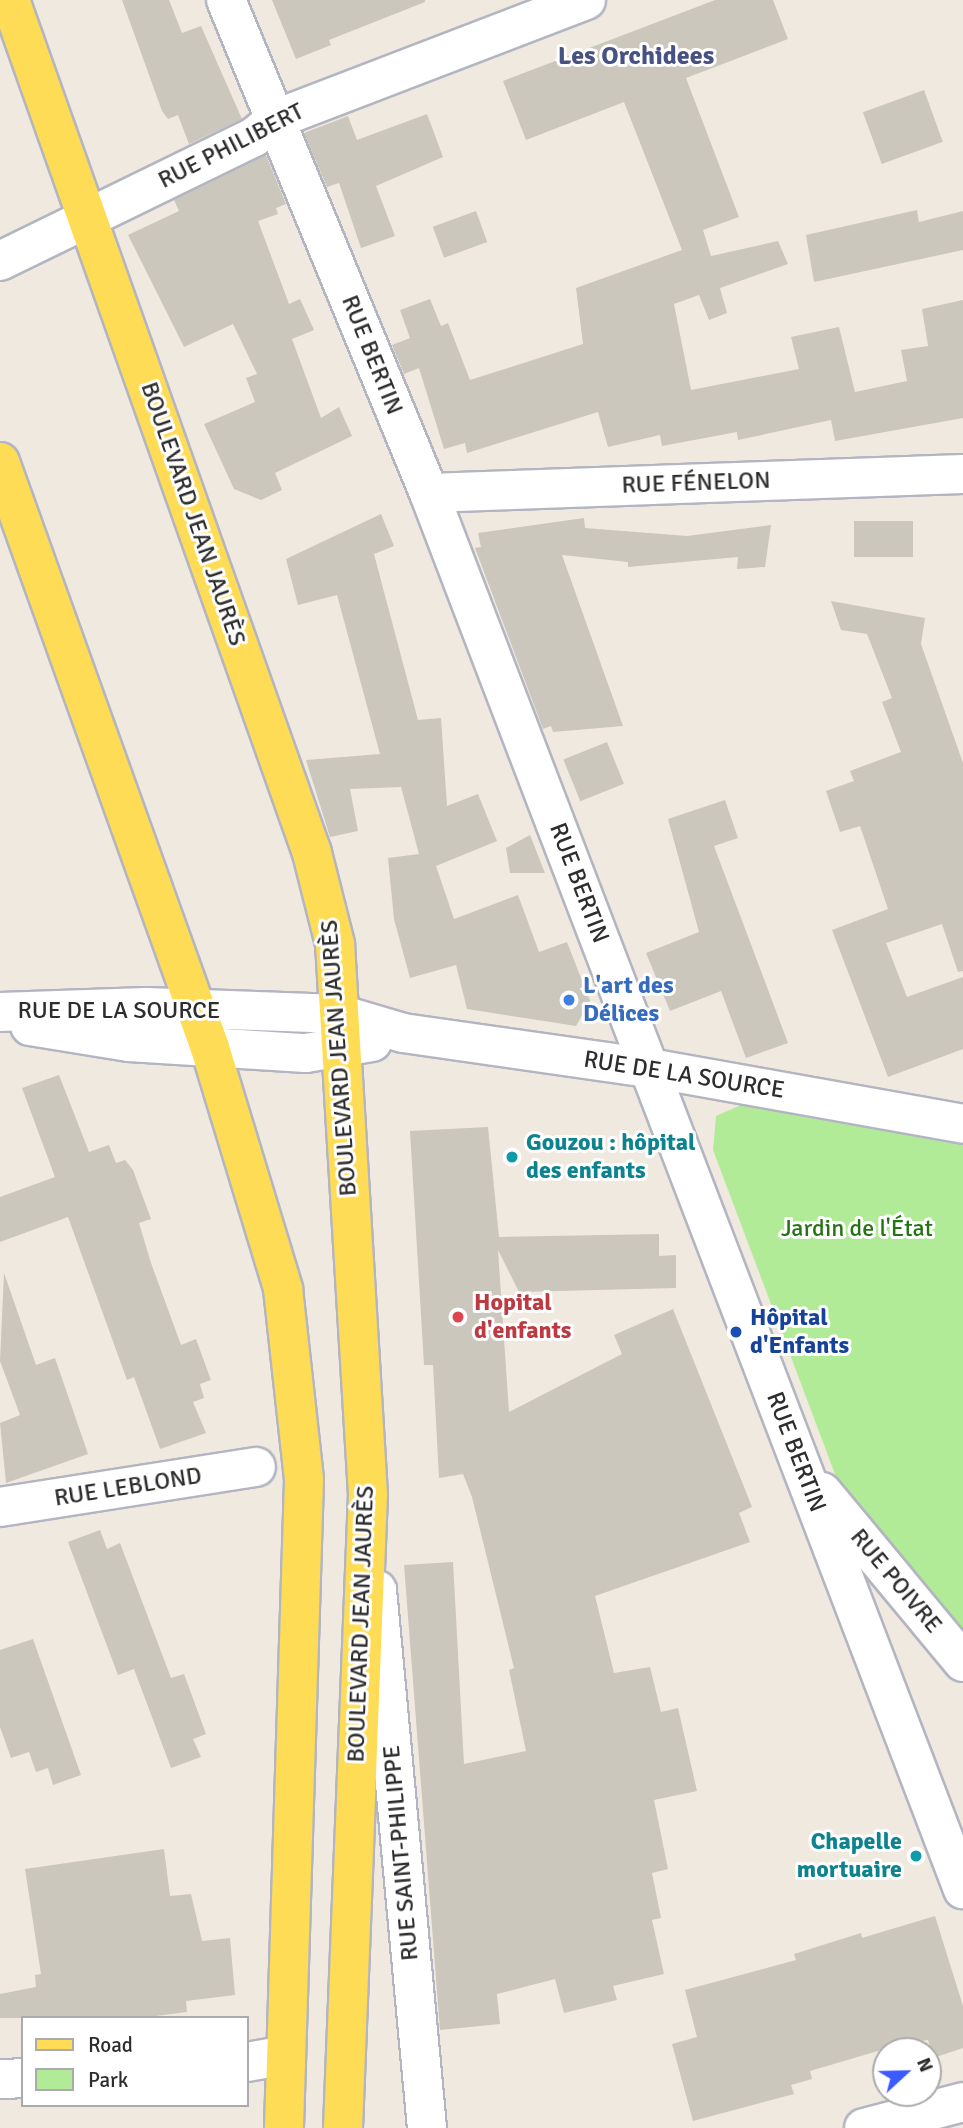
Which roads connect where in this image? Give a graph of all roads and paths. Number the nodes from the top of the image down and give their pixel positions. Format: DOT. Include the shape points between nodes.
graph roads {
  1 [pos="9,0"];
  2 [pos="226,0"];
  3 [pos="586,0"];
  4 [pos="276,119"];
  5 [pos="90,217"];
  6 [pos="0,261"];
  7 [pos="0,461"];
  8 [pos="963,474"];
  9 [pos="429,493"];
  10 [pos="196,1008"];
  11 [pos="0,1012"];
  12 [pos="0,1021"];
  13 [pos="340,1033"];
  14 [pos="210,1048"];
  15 [pos="650,1068"];
  16 [pos="963,1124"];
  17 [pos="256,1467"];
  18 [pos="803,1468"];
  19 [pos="368,1494"];
  20 [pos="0,1507"];
  21 [pos="963,1662"];
  22 [pos="963,1889"];
  23 [pos="265,2059"];
  24 [pos="21,2078"];
  25 [pos="0,2079"];
  26 [pos="963,2102"];
  27 [pos="284,2128"];
  28 [pos="343,2128"];
  29 [pos="426,2128"];
  30 [pos="864,2128"];
  1 -- 5 [label="main road, BOULEVARD JEAN JAURÈS"];
  2 -- 4 [label="street, RUE BERTIN"];
  3 -- 4 [label="street, RUE PHILIBERT"];
  4 -- 5 [label="street, RUE PHILIBERT" via="254,136"];
  4 -- 9 [label="street, RUE BERTIN"];
  5 -- 6 [label="street, RUE PHILIBERT"];
  5 -- 13 [label="main road, BOULEVARD JEAN JAURÈS" via="312,853 335,944"];
  7 -- 10 [label="main road"];
  8 -- 9 [label="street, RUE FÉNELON"];
  9 -- 15 [label="street, RUE BERTIN"];
  10 -- 11 [label="street, RUE DE LA SOURCE"];
  10 -- 13 [label="street, RUE DE LA SOURCE"];
  10 -- 14 [label="main road"];
  12 -- 14 [label="street, RUE DE LA SOURCE"];
  13 -- 14 [label="street, RUE DE LA SOURCE"];
  13 -- 15 [label="street, RUE DE LA SOURCE" via="403,1033"];
  13 -- 19 [label="main road, BOULEVARD JEAN JAURÈS"];
  14 -- 23 [label="main road" via="284,1289 303,1468"];
  15 -- 16 [label="street, RUE DE LA SOURCE"];
  15 -- 18 [label="street, RUE BERTIN"];
  17 -- 20 [label="street, RUE LEBLOND"];
  18 -- 21 [label="street, RUE POIVRE"];
  18 -- 22 [label="street, RUE BERTIN"];
  19 -- 28 [label="main road, BOULEVARD JEAN JAURÈS"];
  19 -- 29 [label="street, RUE SAINT-PHILIPPE"];
  23 -- 27 [label="main road"];
  24 -- 25 [label="street"];
  26 -- 30 [label="street"];
}
